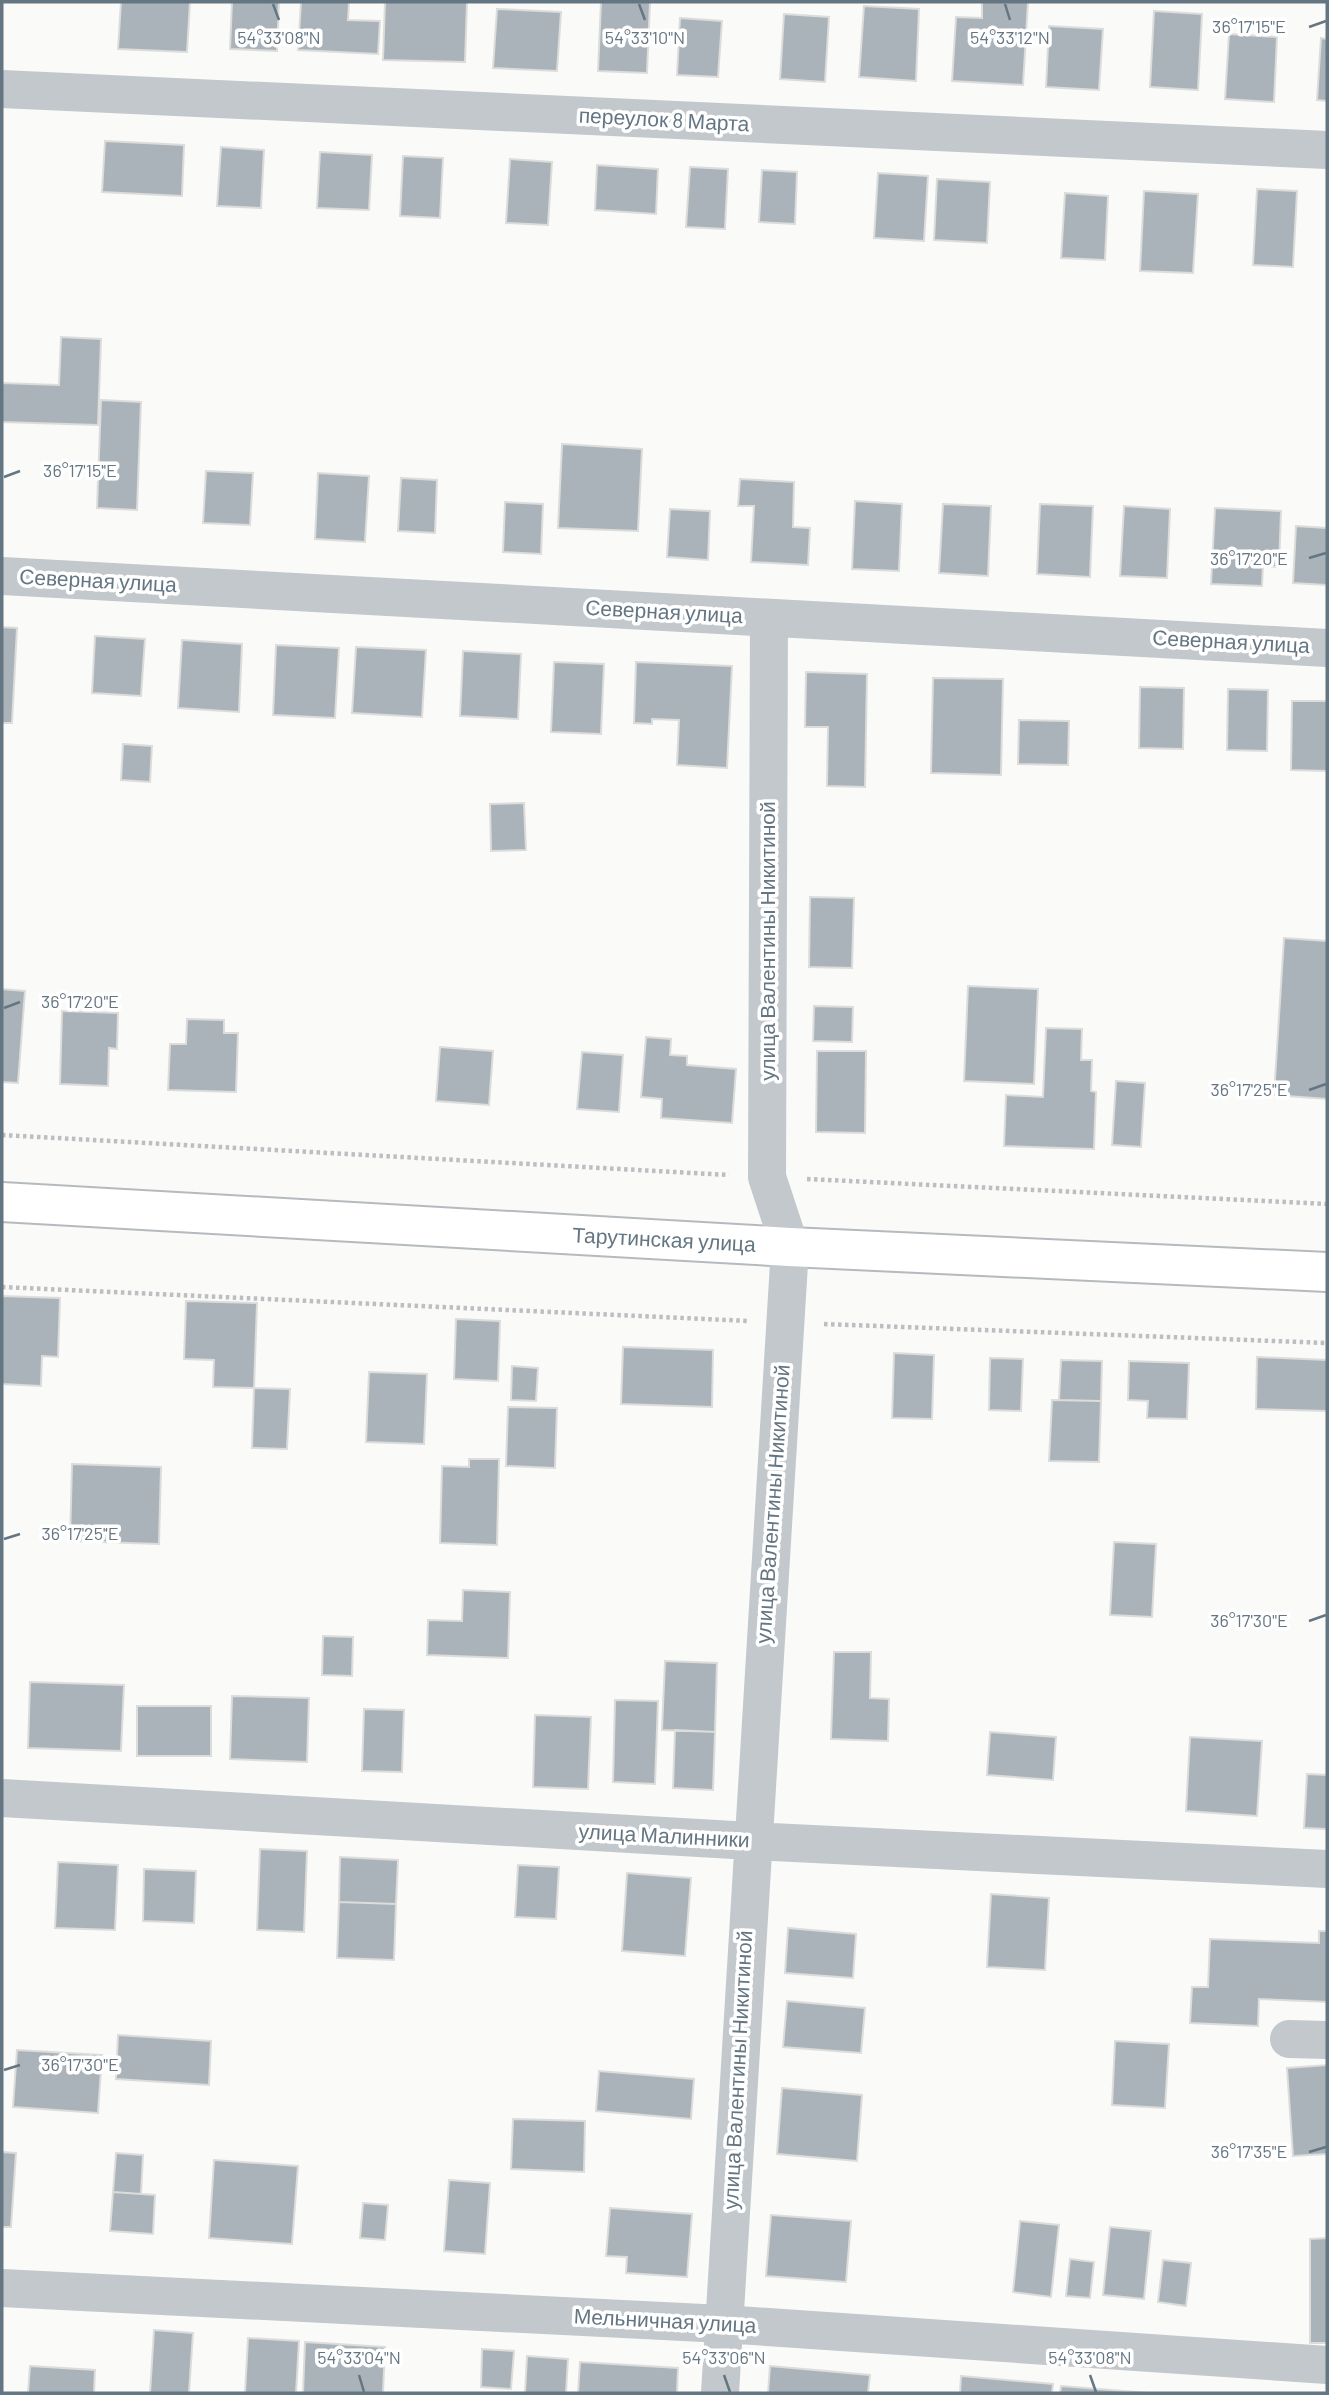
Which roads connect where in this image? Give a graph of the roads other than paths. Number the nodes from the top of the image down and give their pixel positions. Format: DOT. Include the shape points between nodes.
graph roads {
  1 [pos="2,89"];
  2 [pos="1327,150"];
  3 [pos="2,576"];
  4 [pos="769,618"];
  5 [pos="1327,648"];
  6 [pos="2,1202"];
  7 [pos="790,1247"];
  8 [pos="1327,1272"];
  9 [pos="2,1798"];
  10 [pos="751,1841"];
  11 [pos="1327,1869"];
  12 [pos="1289,2039"];
  13 [pos="1327,2040"];
  14 [pos="2,2288"];
  15 [pos="723,2324"];
  16 [pos="1327,2365"];
  17 [pos="720,2393"];
  1 -- 2 [label="street, переулок 8 Марта"];
  3 -- 4 [label="street, Северная улица"];
  4 -- 5 [label="street, Северная улица"];
  4 -- 7 [label="street, улица Валентины Никитиной" via="767,1177"];
  6 -- 7 [label="main road, Тарутинская улица"];
  7 -- 8 [label="main road, Тарутинская улица"];
  7 -- 10 [label="street, улица Валентины Никитиной"];
  9 -- 10 [label="street, улица Малинники"];
  10 -- 11 [label="street, улица Малинники"];
  10 -- 15 [label="street, улица Валентины Никитиной"];
  12 -- 13 [label="street"];
  14 -- 15 [label="street, Мельничная улица"];
  15 -- 16 [label="street, Мельничная улица"];
  15 -- 17 [label="street, улица Валентины Никитиной"];
}
